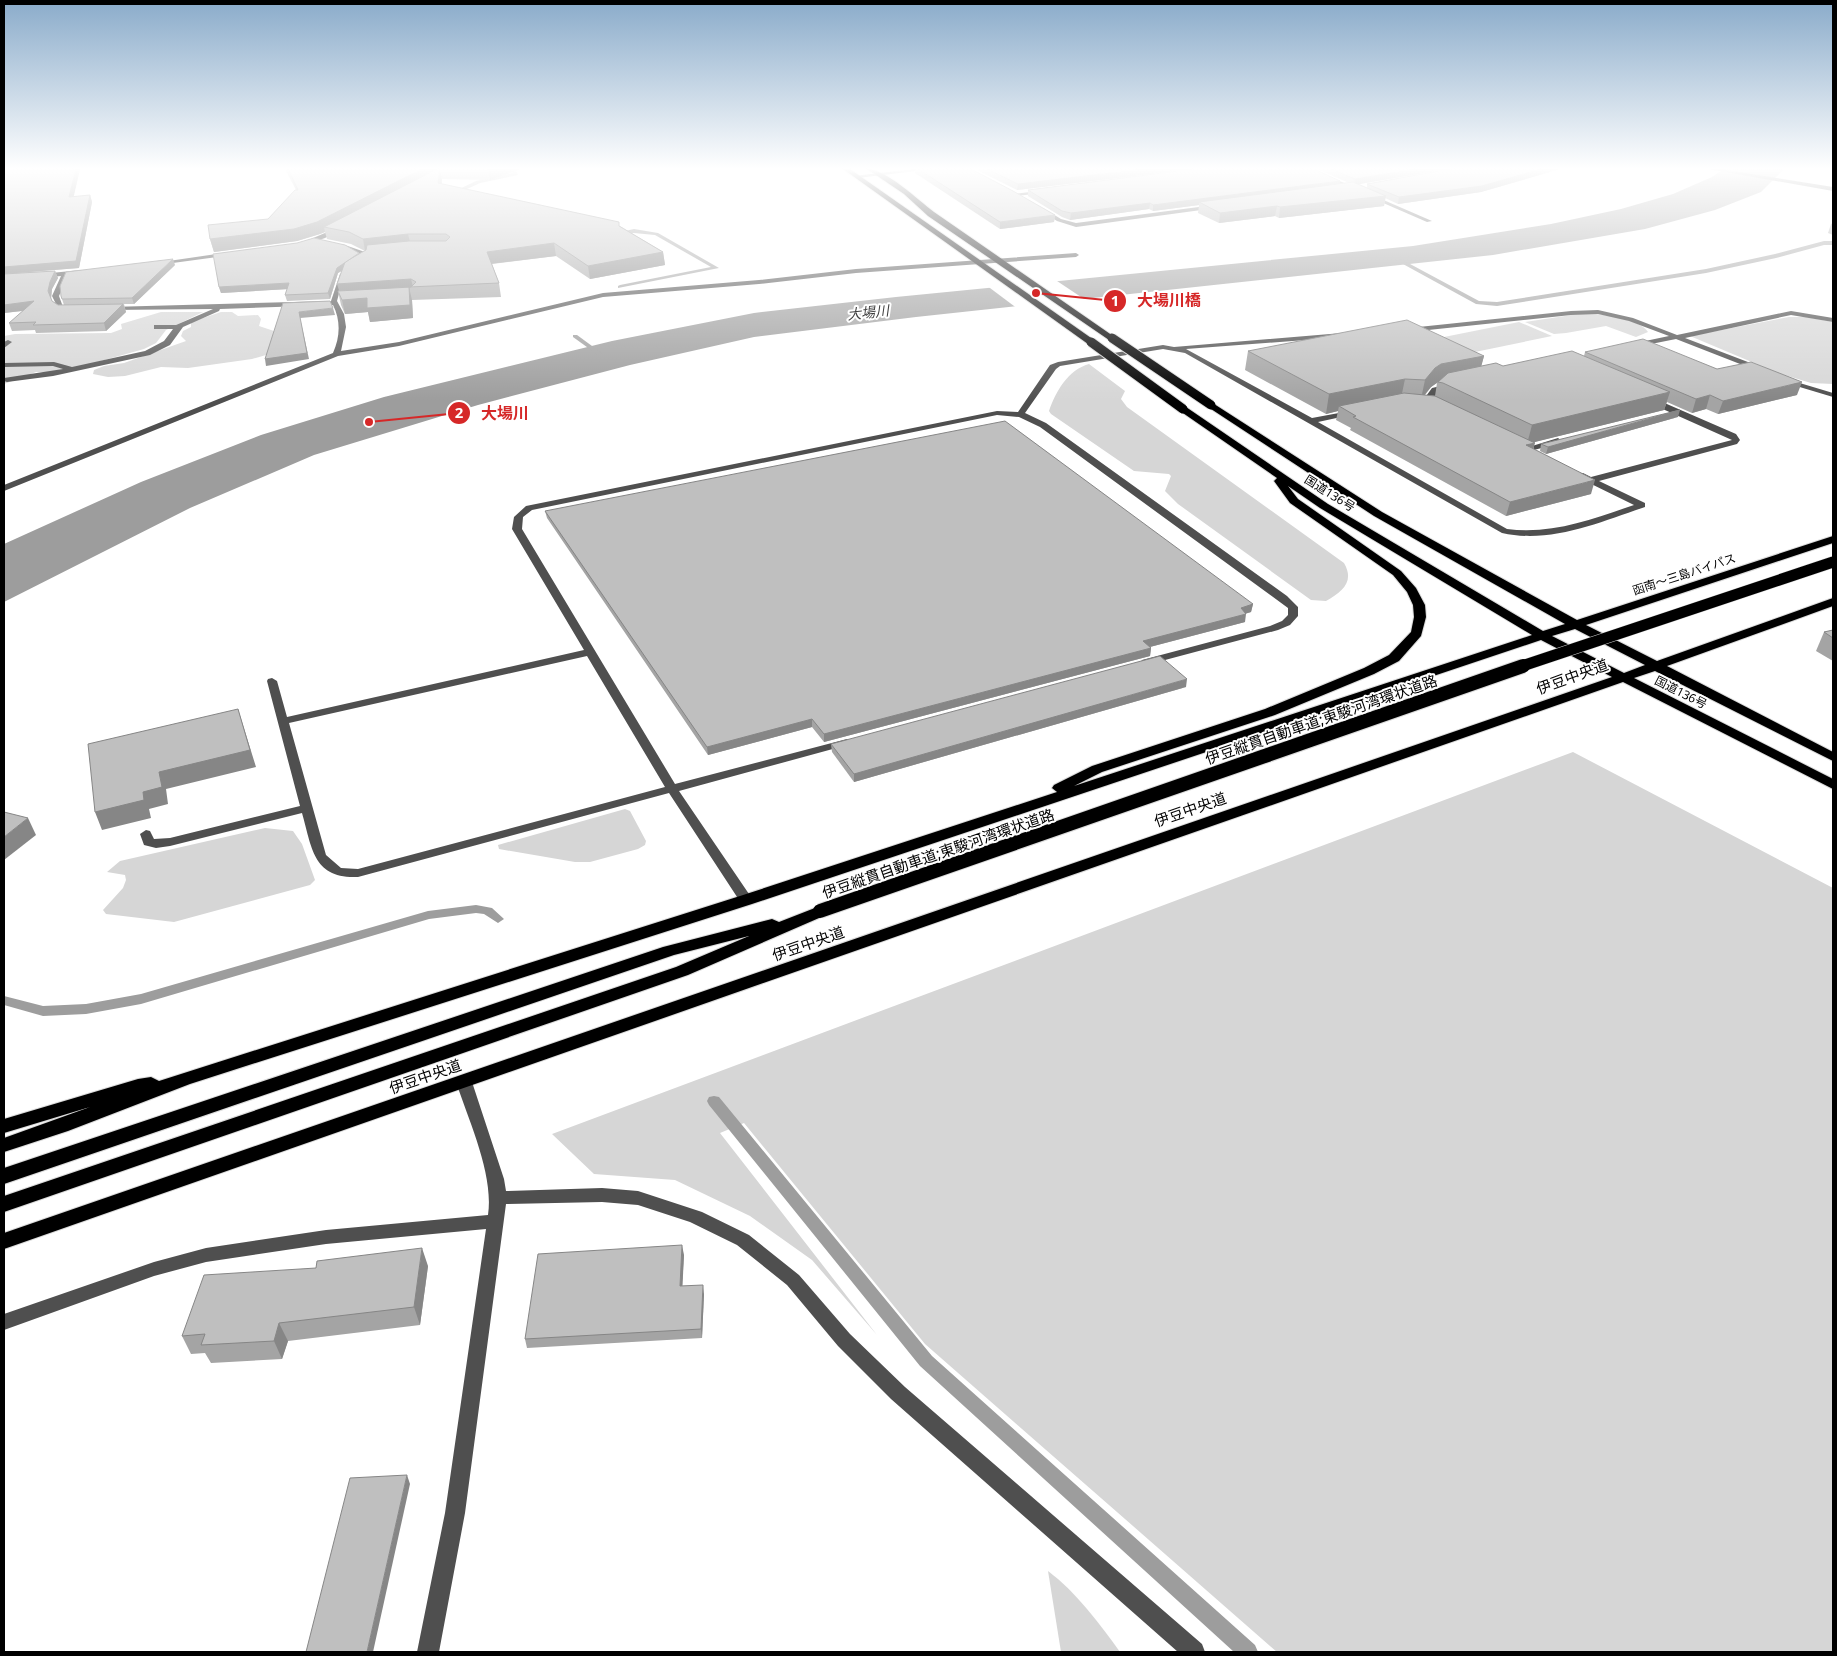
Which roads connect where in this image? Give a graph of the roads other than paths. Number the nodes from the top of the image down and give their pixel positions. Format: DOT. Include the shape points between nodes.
graph roads {
  1 [pos="340,246"];
  2 [pos="957,246"];
  3 [pos="978,246"];
  4 [pos="241,253"];
  5 [pos="374,254"];
  6 [pos="364,255"];
  7 [pos="1076,255"];
  8 [pos="997,259"];
  9 [pos="978,261"];
  10 [pos="153,264"];
  11 [pos="84,272"];
  12 [pos="64,274"];
  13 [pos="30,276"];
  14 [pos="343,300"];
  15 [pos="334,302"];
  16 [pos="224,307"];
  17 [pos="100,309"];
  18 [pos="82,310"];
  19 [pos="1833,320"];
  20 [pos="158,327"];
  21 [pos="178,327"];
  22 [pos="1398,330"];
  23 [pos="1351,334"];
  24 [pos="1676,337"];
  25 [pos="1629,347"];
  26 [pos="1175,348"];
  27 [pos="336,354"];
  28 [pos="4,365"];
  29 [pos="74,370"];
  30 [pos="1769,373"];
  31 [pos="1778,377"];
  32 [pos="7,380"];
  33 [pos="1460,383"];
  34 [pos="1833,395"];
  35 [pos="1642,396"];
  36 [pos="1414,402"];
  37 [pos="1425,403"];
  38 [pos="1436,405"];
  39 [pos="1365,410"];
  40 [pos="1678,412"];
  41 [pos="1020,414"];
  42 [pos="1659,416"];
  43 [pos="1311,421"];
  44 [pos="1564,440"];
  45 [pos="1542,457"];
  46 [pos="1273,472"];
  47 [pos="1574,472"];
  48 [pos="1590,480"];
  49 [pos="4,488"];
  50 [pos="1833,539"];
  51 [pos="1833,562"];
  52 [pos="1833,602"];
  53 [pos="1575,624"];
  54 [pos="1544,637"];
  55 [pos="590,652"];
  56 [pos="1140,664"];
  57 [pos="1656,665"];
  58 [pos="1623,678"];
  59 [pos="272,681"];
  60 [pos="283,721"];
  61 [pos="853,740"];
  62 [pos="1833,756"];
  63 [pos="1833,785"];
  64 [pos="672,789"];
  65 [pos="307,808"];
  66 [pos="1013,812"];
  67 [pos="146,834"];
  68 [pos="746,900"];
  69 [pos="820,911"];
  70 [pos="184,1078"];
  71 [pos="464,1082"];
  72 [pos="4,1126"];
  73 [pos="4,1145"];
  74 [pos="4,1176"];
  75 [pos="499,1198"];
  76 [pos="4,1204"];
  77 [pos="497,1221"];
  78 [pos="4,1240"];
  79 [pos="4,1322"];
  80 [pos="428,1652"];
  81 [pos="1194,1652"];
  1 -- 6 [label="street"];
  2 -- 9 [label="highway, 国道136号"];
  3 -- 8 [label="highway, 国道136号"];
  4 -- 10 [label="street"];
  5 -- 6 [label="street"];
  6 -- 15 [label="street" via="366,260 362,264 340,278"];
  7 -- 8 [label="street"];
  8 -- 9 [label="street"];
  8 -- 53 [label="highway, 国道136号, bridge" via="1378,514"];
  9 -- 27 [label="street" via="603,295 399,344"];
  9 -- 46 [label="highway, 国道136号, bridge"];
  11 -- 12 [label="street"];
  12 -- 13 [label="street"];
  12 -- 18 [label="street" via="55,292 56,302 61,309"];
  14 -- 15 [label="street"];
  15 -- 16 [label="street"];
  15 -- 27 [label="street" via="344,325"];
  16 -- 17 [label="street"];
  16 -- 21 [label="street"];
  19 -- 24 [label="street" via="1791,313"];
  20 -- 21 [label="street"];
  21 -- 29 [label="street" via="160,348"];
  22 -- 24 [label="street" via="1598,312 1630,319"];
  23 -- 26 [label="street"];
  24 -- 25 [label="street"];
  24 -- 30 [label="street"];
  26 -- 41 [label="street" via="1163,347 1058,364"];
  26 -- 43 [label="street" via="1186,351"];
  27 -- 49 [label="street"];
  28 -- 29 [label="street" via="54,364"];
  29 -- 32 [label="street"];
  31 -- 34 [label="street"];
  33 -- 37 [label="street" via="1435,390"];
  35 -- 40 [label="street"];
  36 -- 37 [label="street"];
  37 -- 38 [label="street"];
  39 -- 43 [label="street"];
  40 -- 42 [label="street"];
  40 -- 48 [label="street" via="1736,440"];
  41 -- 55 [label="street" via="997,413 528,508 519,514 517,529"];
  41 -- 56 [label="street" via="1043,425 1292,607 1293,616 1274,628"];
  43 -- 48 [label="street" via="1505,531 1522,535 1550,533 1642,505"];
  44 -- 45 [label="street" via="1522,447"];
  46 -- 54 [label="highway, 国道136号" via="1388,545"];
  46 -- 66 [label="highway" via="1294,501 1397,573 1419,605 1417,633 1394,658 1369,671 1270,712 1097,769"];
  47 -- 48 [label="street"];
  50 -- 53 [label="highway, 函南～三島バイパス"];
  51 -- 69 [label="highway, 伊豆縦貫自動車道;東駿河湾環状道路, bridge" via="1505,672"];
  52 -- 57 [label="highway"];
  53 -- 54 [label="highway, 函南～三島バイパス"];
  53 -- 57 [label="highway, 国道136号"];
  54 -- 58 [label="highway, 国道136号"];
  54 -- 66 [label="highway"];
  55 -- 60 [label="street"];
  55 -- 64 [label="street"];
  57 -- 58 [label="highway"];
  57 -- 62 [label="highway, 国道136号"];
  58 -- 63 [label="highway, 国道136号"];
  58 -- 71 [label="highway, 伊豆中央道"];
  59 -- 60 [label="street"];
  60 -- 65 [label="street"];
  61 -- 64 [label="street"];
  64 -- 65 [label="street" via="358,873 341,874 320,856"];
  64 -- 68 [label="street"];
  65 -- 67 [label="street" via="170,842 148,842"];
  66 -- 68 [label="highway"];
  68 -- 70 [label="highway"];
  69 -- 74 [label="highway" via="669,951"];
  69 -- 76 [label="highway" via="682,971"];
  70 -- 72 [label="highway" via="138,1086"];
  70 -- 73 [label="highway"];
  71 -- 75 [label="street" via="496,1179"];
  71 -- 78 [label="highway, 伊豆中央道"];
  75 -- 77 [label="street"];
  75 -- 81 [label="street" via="602,1195 638,1198 696,1217 743,1240 793,1280 844,1340 898,1393"];
  77 -- 79 [label="street" via="326,1237 206,1254"];
  77 -- 80 [label="street" via="455,1514"];
}
